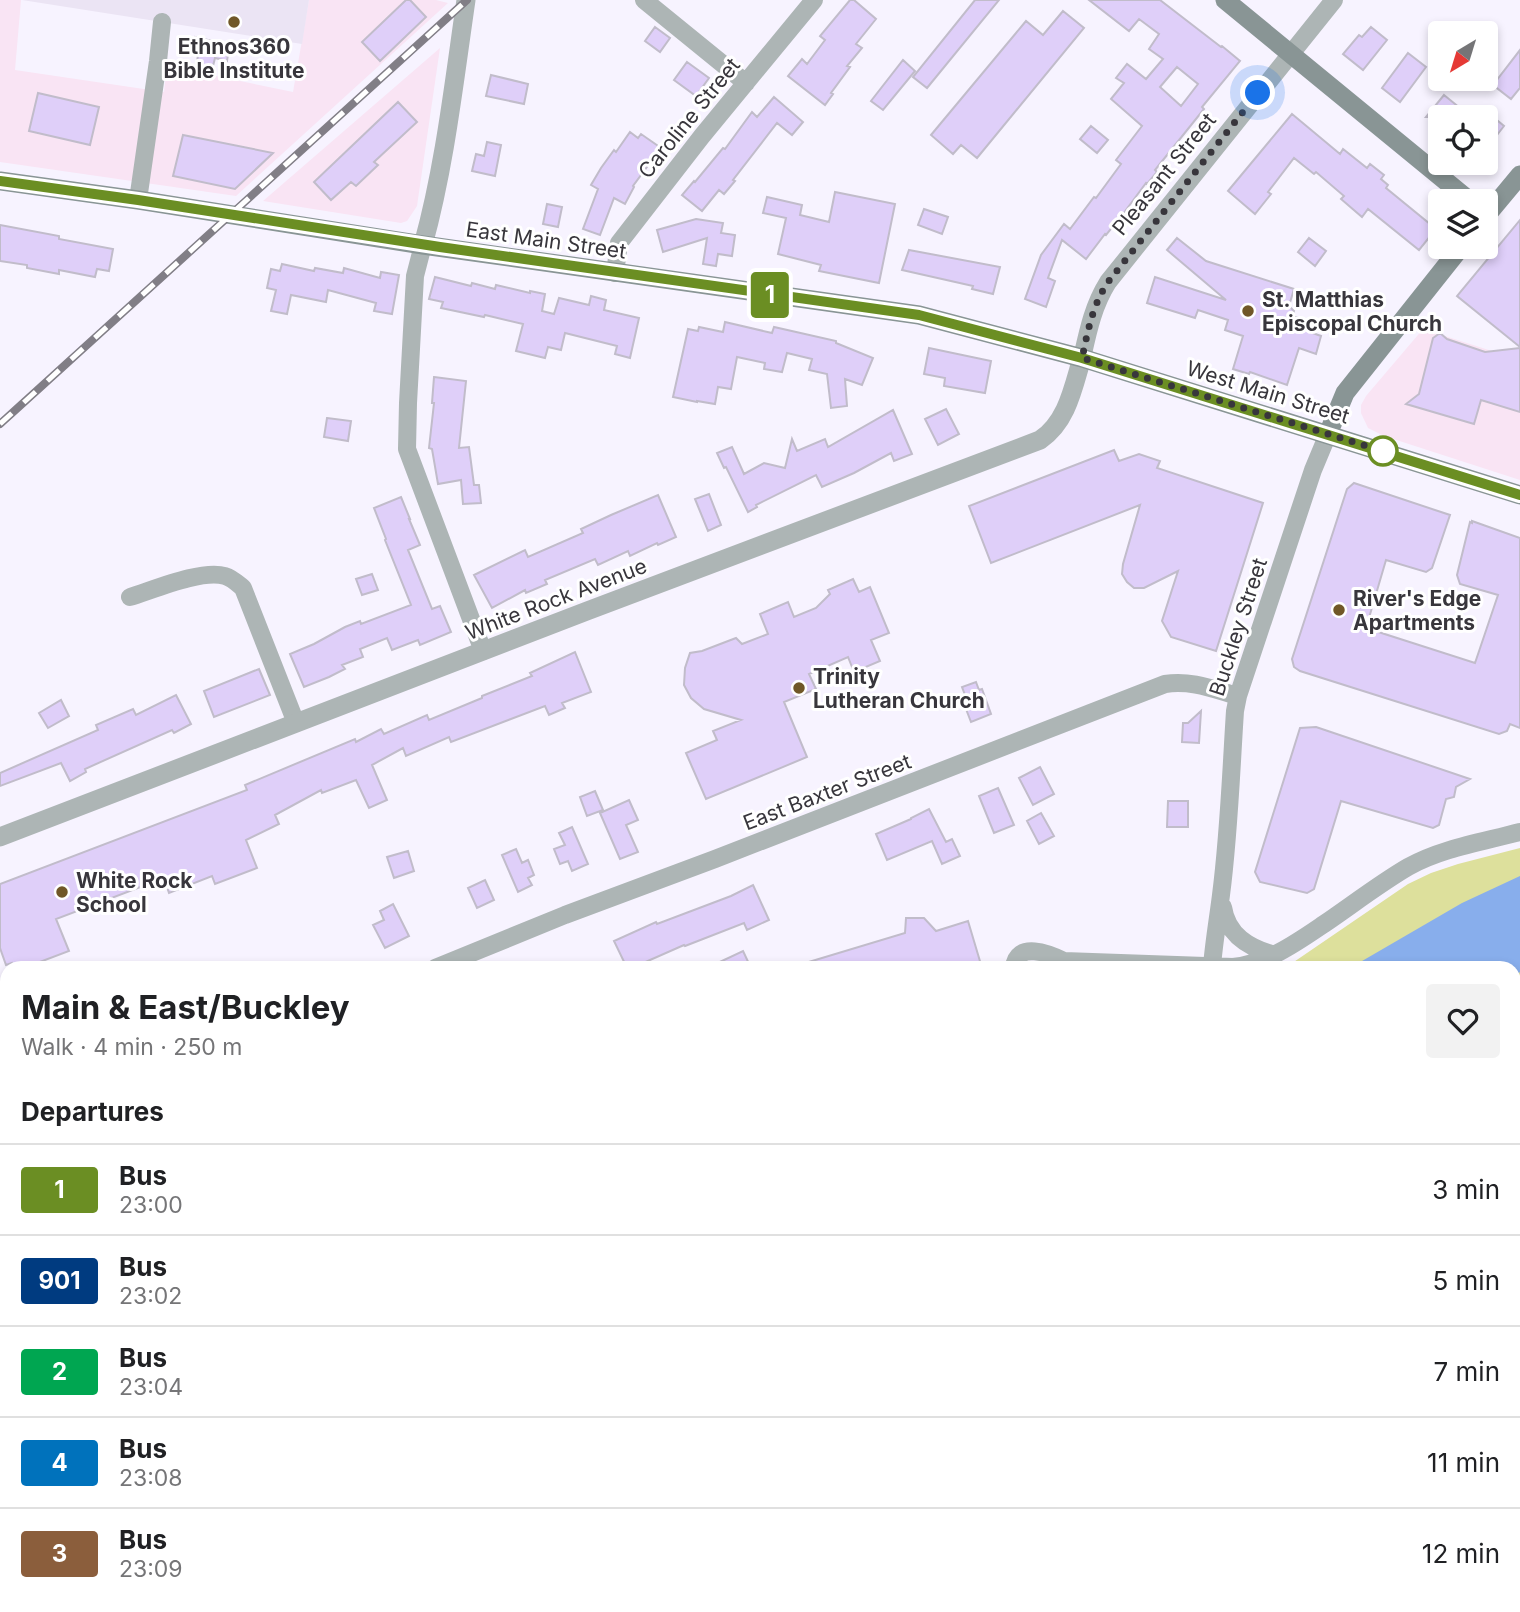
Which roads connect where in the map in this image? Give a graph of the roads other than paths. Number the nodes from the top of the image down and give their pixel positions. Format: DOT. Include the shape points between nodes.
graph roads {
  1 [pos="466,0"];
  2 [pos="644,0"];
  3 [pos="814,0"];
  4 [pos="1225,0"];
  5 [pos="1334,0"];
  6 [pos="162,22"];
  7 [pos="1290,53"];
  8 [pos="746,83"];
  9 [pos="1520,176"];
  10 [pos="0,181"];
  11 [pos="1455,189"];
  12 [pos="138,200"];
  13 [pos="1498,201"];
  14 [pos="423,245"];
  15 [pos="1451,259"];
  16 [pos="615,272"];
  17 [pos="1082,358"];
  18 [pos="1328,434"];
  19 [pos="1520,495"];
  20 [pos="130,597"];
  21 [pos="483,651"];
  22 [pos="1238,696"];
  23 [pos="296,723"];
  24 [pos="1520,832"];
  25 [pos="0,837"];
  26 [pos="1221,896"];
  27 [pos="1275,955"];
  28 [pos="452,961"];
  29 [pos="1016,961"];
  30 [pos="1057,961"];
  31 [pos="1213,961"];
  32 [pos="1259,961"];
  1 -- 14 [label="street"];
  2 -- 8 [label="street"];
  3 -- 8 [label="street, Caroline Street"];
  4 -- 7 [label="main road"];
  5 -- 7 [label="street, Pleasant Street"];
  6 -- 12 [label="street"];
  7 -- 11 [label="main road"];
  7 -- 17 [label="street, Pleasant Street" via="1108,282 1093,311"];
  8 -- 16 [label="street, Caroline Street" via="619,243"];
  9 -- 13 [label="main road"];
  10 -- 12 [label="main road, East Main Street"];
  12 -- 14 [label="main road, East Main Street"];
  14 -- 16 [label="main road, East Main Street"];
  14 -- 21 [label="street" via="415,276 407,449"];
  15 -- 18 [label="main road" via="1345,393"];
  16 -- 17 [label="main road, East Main Street" via="919,315"];
  17 -- 18 [label="main road, West Main Street"];
  17 -- 21 [label="street, White Rock Avenue" via="1060,422 1041,440"];
  18 -- 19 [label="main road, West Main Street"];
  18 -- 22 [label="street, Buckley Street"];
  20 -- 23 [label="street" via="196,576 231,578 243,588"];
  21 -- 23 [label="street, White Rock Avenue"];
  22 -- 26 [label="street, Buckley Street"];
  22 -- 28 [label="street, East Baxter Street" via="1194,683 1165,684"];
  23 -- 25 [label="street, White Rock Avenue"];
  24 -- 27 [label="street" via="1410,866"];
  26 -- 27 [label="street" via="1228,927 1235,935 1251,947"];
  26 -- 31 [label="street, Buckley Street"];
  27 -- 32 [label="street"];
  29 -- 30 [label="street" via="1020,955 1037,951 1051,954"];
}
